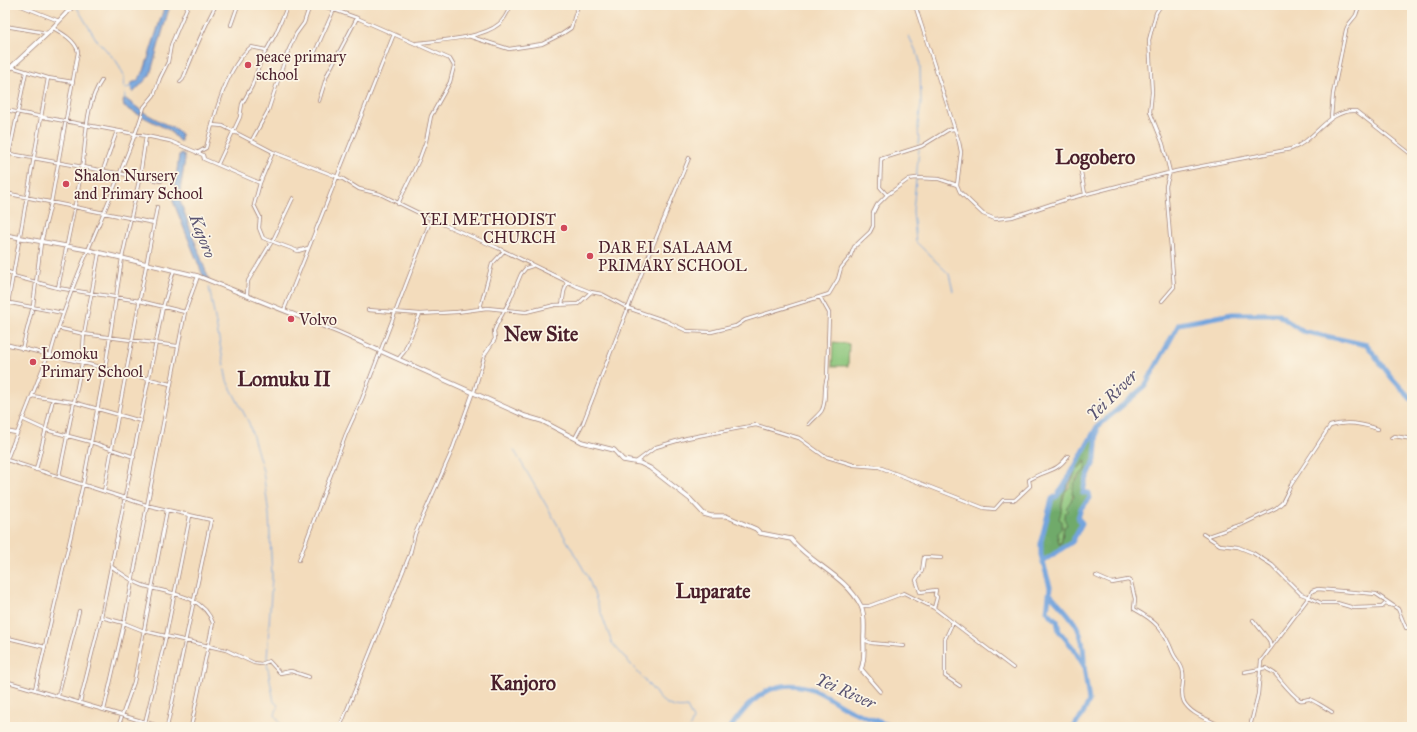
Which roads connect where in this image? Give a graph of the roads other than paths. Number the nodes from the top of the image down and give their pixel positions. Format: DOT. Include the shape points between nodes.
graph roads {
  1 [pos="9,5"];
  2 [pos="20,5"];
  3 [pos="188,5"];
  4 [pos="216,5"];
  5 [pos="238,5"];
  6 [pos="288,5"];
  7 [pos="310,5"];
  8 [pos="321,5"];
  9 [pos="336,5"];
  10 [pos="511,5"];
  11 [pos="578,5"];
  12 [pos="915,5"];
  13 [pos="1161,5"];
  14 [pos="1360,5"];
  15 [pos="74,6"];
  16 [pos="334,10"];
  17 [pos="5,15"];
  18 [pos="357,18"];
  19 [pos="60,21"];
  20 [pos="231,25"];
  21 [pos="5,26"];
  22 [pos="53,28"];
  23 [pos="48,33"];
  24 [pos="394,34"];
  25 [pos="468,36"];
  26 [pos="416,44"];
  27 [pos="266,50"];
  28 [pos="314,54"];
  29 [pos="12,68"];
  30 [pos="26,72"];
  31 [pos="5,73"];
  32 [pos="48,78"];
  33 [pos="102,80"];
  34 [pos="73,82"];
  35 [pos="180,82"];
  36 [pos="319,101"];
  37 [pos="5,110"];
  38 [pos="17,112"];
  39 [pos="41,117"];
  40 [pos="1331,119"];
  41 [pos="64,121"];
  42 [pos="86,125"];
  43 [pos="212,125"];
  44 [pos="954,128"];
  45 [pos="117,131"];
  46 [pos="233,131"];
  47 [pos="135,134"];
  48 [pos="146,136"];
  49 [pos="252,140"];
  50 [pos="273,152"];
  51 [pos="5,153"];
  52 [pos="196,153"];
  53 [pos="10,154"];
  54 [pos="1412,155"];
  55 [pos="33,157"];
  56 [pos="1084,157"];
  57 [pos="689,158"];
  58 [pos="59,162"];
  59 [pos="218,164"];
  60 [pos="82,166"];
  61 [pos="103,170"];
  62 [pos="1170,172"];
  63 [pos="120,173"];
  64 [pos="5,174"];
  65 [pos="140,176"];
  66 [pos="336,177"];
  67 [pos="161,181"];
  68 [pos="260,183"];
  69 [pos="957,185"];
  70 [pos="5,193"];
  71 [pos="887,194"];
  72 [pos="1085,194"];
  73 [pos="26,198"];
  74 [pos="293,198"];
  75 [pos="51,202"];
  76 [pos="398,204"];
  77 [pos="74,206"];
  78 [pos="157,207"];
  79 [pos="105,212"];
  80 [pos="131,218"];
  81 [pos="431,219"];
  82 [pos="154,223"];
  83 [pos="5,236"];
  84 [pos="19,238"];
  85 [pos="270,242"];
  86 [pos="41,243"];
  87 [pos="66,247"];
  88 [pos="308,248"];
  89 [pos="88,250"];
  90 [pos="504,251"];
  91 [pos="100,253"];
  92 [pos="122,258"];
  93 [pos="148,263"];
  94 [pos="533,266"];
  95 [pos="174,270"];
  96 [pos="5,271"];
  97 [pos="13,275"];
  98 [pos="198,276"];
  99 [pos="36,281"];
  100 [pos="567,282"];
  101 [pos="58,288"];
  102 [pos="73,290"];
  103 [pos="591,292"];
  104 [pos="92,294"];
  105 [pos="247,294"];
  106 [pos="115,296"];
  107 [pos="820,297"];
  108 [pos="140,301"];
  109 [pos="1162,301"];
  110 [pos="7,302"];
  111 [pos="562,305"];
  112 [pos="33,306"];
  113 [pos="163,307"];
  114 [pos="480,308"];
  115 [pos="628,308"];
  116 [pos="284,310"];
  117 [pos="368,310"];
  118 [pos="504,311"];
  119 [pos="184,312"];
  120 [pos="63,313"];
  121 [pos="394,313"];
  122 [pos="420,314"];
  123 [pos="5,320"];
  124 [pos="58,328"];
  125 [pos="84,334"];
  126 [pos="110,336"];
  127 [pos="134,340"];
  128 [pos="156,343"];
  129 [pos="5,344"];
  130 [pos="177,346"];
  131 [pos="22,349"];
  132 [pos="381,350"];
  133 [pos="49,356"];
  134 [pos="399,358"];
  135 [pos="82,363"];
  136 [pos="105,369"];
  137 [pos="127,374"];
  138 [pos="150,380"];
  139 [pos="170,384"];
  140 [pos="474,392"];
  141 [pos="32,396"];
  142 [pos="53,399"];
  143 [pos="74,402"];
  144 [pos="97,409"];
  145 [pos="119,414"];
  146 [pos="22,419"];
  147 [pos="141,421"];
  148 [pos="809,424"];
  149 [pos="1378,429"];
  150 [pos="5,430"];
  151 [pos="46,430"];
  152 [pos="16,433"];
  153 [pos="66,436"];
  154 [pos="575,438"];
  155 [pos="1391,438"];
  156 [pos="1412,439"];
  157 [pos="91,442"];
  158 [pos="112,449"];
  159 [pos="1068,456"];
  160 [pos="134,457"];
  161 [pos="7,460"];
  162 [pos="636,462"];
  163 [pos="5,464"];
  164 [pos="36,470"];
  165 [pos="59,476"];
  166 [pos="83,484"];
  167 [pos="104,491"];
  168 [pos="126,499"];
  169 [pos="146,505"];
  170 [pos="167,510"];
  171 [pos="190,516"];
  172 [pos="1203,534"];
  173 [pos="1207,536"];
  174 [pos="941,558"];
  175 [pos="299,560"];
  176 [pos="112,567"];
  177 [pos="1096,576"];
  178 [pos="132,580"];
  179 [pos="152,588"];
  180 [pos="175,594"];
  181 [pos="1309,597"];
  182 [pos="195,600"];
  183 [pos="861,606"];
  184 [pos="1394,606"];
  185 [pos="934,608"];
  186 [pos="78,611"];
  187 [pos="101,617"];
  188 [pos="1253,620"];
  189 [pos="953,622"];
  190 [pos="124,623"];
  191 [pos="1412,628"];
  192 [pos="144,631"];
  193 [pos="166,636"];
  194 [pos="8,638"];
  195 [pos="864,640"];
  196 [pos="187,642"];
  197 [pos="208,645"];
  198 [pos="904,646"];
  199 [pos="45,648"];
  200 [pos="1271,648"];
  201 [pos="1013,668"];
  202 [pos="1261,668"];
  203 [pos="1244,672"];
  204 [pos="309,677"];
  205 [pos="5,681"];
  206 [pos="960,686"];
  207 [pos="35,689"];
  208 [pos="880,691"];
  209 [pos="58,696"];
  210 [pos="80,702"];
  211 [pos="104,710"];
  212 [pos="1332,712"];
  213 [pos="121,716"];
  214 [pos="146,723"];
  215 [pos="118,727"];
  216 [pos="144,727"];
  217 [pos="162,727"];
  218 [pos="167,727"];
  219 [pos="191,727"];
  220 [pos="340,727"];
  221 [pos="1222,727"];
  222 [pos="1250,727"];
  1 -- 17 [label="street"];
  2 -- 19 [label="street"];
  3 -- 47 [label="street" via="171,45 165,69 154,95 144,107"];
  4 -- 35 [label="street" via="202,30 189,67"];
  5 -- 20 [label="street"];
  6 -- 27 [label="street"];
  7 -- 49 [label="street" via="304,23 286,56 268,111"];
  8 -- 16 [label="street"];
  9 -- 16 [label="street"];
  10 -- 25 [label="street" via="499,24"];
  11 -- 25 [label="street" via="570,28 542,44 510,49"];
  12 -- 44 [label="street"];
  13 -- 62 [label="street" via="1156,13 1149,40 1152,92 1150,112"];
  14 -- 40 [label="street" via="1346,30 1333,94"];
  15 -- 19 [label="main road"];
  16 -- 18 [label="street"];
  16 -- 28 [label="street"];
  18 -- 24 [label="street"];
  18 -- 36 [label="street" via="327,75"];
  19 -- 22 [label="main road"];
  21 -- 23 [label="street"];
  22 -- 23 [label="main road"];
  22 -- 34 [label="street" via="69,39 78,50"];
  23 -- 29 [label="main road"];
  24 -- 26 [label="street"];
  24 -- 66 [label="street"];
  25 -- 26 [label="street"];
  26 -- 76 [label="street" via="450,59 454,71 444,95 431,116 420,160"];
  27 -- 43 [label="street" via="251,47 232,70"];
  27 -- 46 [label="street"];
  29 -- 30 [label="street"];
  29 -- 31 [label="main road"];
  30 -- 32 [label="street"];
  30 -- 38 [label="street"];
  32 -- 34 [label="street"];
  32 -- 39 [label="street"];
  33 -- 42 [label="street" via="94,93"];
  34 -- 41 [label="street"];
  37 -- 38 [label="street"];
  38 -- 39 [label="street"];
  38 -- 53 [label="street"];
  39 -- 41 [label="street"];
  39 -- 55 [label="street"];
  40 -- 54 [label="street" via="1343,112 1356,111"];
  40 -- 62 [label="street" via="1305,142 1291,149"];
  41 -- 42 [label="street"];
  41 -- 58 [label="street"];
  42 -- 45 [label="street"];
  42 -- 60 [label="street"];
  43 -- 46 [label="street" via="223,126"];
  43 -- 52 [label="street" via="206,148"];
  44 -- 69 [label="street" via="961,152"];
  44 -- 71 [label="street" via="922,146 881,159 880,186"];
  45 -- 47 [label="street"];
  45 -- 61 [label="street"];
  46 -- 49 [label="street"];
  46 -- 59 [label="street"];
  47 -- 48 [label="street"];
  47 -- 63 [label="street"];
  48 -- 52 [label="street" via="170,141"];
  48 -- 65 [label="street"];
  49 -- 50 [label="street"];
  50 -- 66 [label="street"];
  50 -- 68 [label="street"];
  51 -- 53 [label="street"];
  52 -- 59 [label="street"];
  53 -- 55 [label="street"];
  53 -- 64 [label="street"];
  55 -- 58 [label="street"];
  55 -- 73 [label="street"];
  56 -- 72 [label="street" via="1081,172"];
  57 -- 115 [label="street"];
  58 -- 60 [label="street"];
  58 -- 75 [label="street"];
  59 -- 68 [label="street"];
  60 -- 61 [label="street"];
  60 -- 77 [label="street"];
  61 -- 63 [label="street"];
  62 -- 72 [label="street"];
  62 -- 109 [label="street" via="1166,186 1174,287"];
  63 -- 65 [label="street"];
  63 -- 79 [label="street"];
  65 -- 67 [label="street"];
  65 -- 80 [label="street"];
  66 -- 76 [label="street"];
  66 -- 88 [label="street"];
  68 -- 85 [label="street" via="255,208 260,217 261,235"];
  69 -- 71 [label="street" via="939,179 916,178 909,179"];
  69 -- 72 [label="street" via="960,192 980,212 996,219 1012,217"];
  70 -- 73 [label="street"];
  71 -- 107 [label="street" via="873,213 873,226 870,232 854,247 829,294"];
  73 -- 75 [label="street"];
  73 -- 84 [label="street"];
  74 -- 85 [label="street"];
  75 -- 77 [label="street"];
  75 -- 86 [label="street"];
  76 -- 81 [label="street"];
  77 -- 79 [label="street"];
  77 -- 87 [label="street"];
  78 -- 82 [label="street"];
  79 -- 80 [label="street"];
  79 -- 89 [label="street"];
  80 -- 82 [label="street"];
  80 -- 92 [label="street"];
  81 -- 90 [label="street"];
  81 -- 121 [label="street"];
  82 -- 93 [label="street"];
  83 -- 84 [label="street"];
  84 -- 86 [label="street"];
  84 -- 97 [label="street"];
  85 -- 88 [label="street" via="298,251"];
  85 -- 105 [label="street" via="248,281"];
  86 -- 87 [label="street"];
  86 -- 99 [label="street"];
  87 -- 89 [label="street"];
  87 -- 101 [label="street"];
  88 -- 116 [label="street"];
  89 -- 91 [label="street"];
  89 -- 102 [label="street"];
  90 -- 94 [label="street"];
  90 -- 114 [label="street" via="492,264"];
  91 -- 92 [label="street"];
  91 -- 104 [label="street"];
  92 -- 93 [label="street"];
  92 -- 106 [label="street"];
  93 -- 95 [label="street"];
  93 -- 108 [label="street"];
  94 -- 100 [label="street"];
  94 -- 118 [label="street" via="520,274"];
  95 -- 98 [label="street"];
  95 -- 113 [label="street"];
  96 -- 97 [label="street"];
  97 -- 99 [label="street"];
  97 -- 110 [label="street"];
  98 -- 105 [label="street"];
  98 -- 119 [label="street"];
  99 -- 101 [label="street"];
  99 -- 112 [label="street"];
  100 -- 103 [label="street"];
  100 -- 111 [label="street"];
  101 -- 102 [label="street"];
  102 -- 104 [label="street"];
  102 -- 120 [label="street"];
  103 -- 111 [label="street" via="578,304"];
  103 -- 115 [label="street" via="602,294"];
  104 -- 106 [label="street"];
  104 -- 125 [label="street"];
  105 -- 116 [label="street"];
  106 -- 108 [label="street"];
  106 -- 126 [label="street"];
  107 -- 115 [label="street" via="711,332 687,331"];
  107 -- 148 [label="street" via="829,313 827,378 822,410"];
  108 -- 113 [label="street"];
  108 -- 127 [label="street"];
  110 -- 112 [label="street"];
  110 -- 123 [label="street"];
  111 -- 118 [label="street" via="526,312"];
  112 -- 120 [label="street"];
  112 -- 131 [label="street"];
  113 -- 119 [label="street"];
  113 -- 128 [label="street"];
  114 -- 118 [label="street"];
  114 -- 122 [label="street"];
  115 -- 154 [label="street"];
  116 -- 132 [label="street"];
  117 -- 121 [label="street"];
  118 -- 140 [label="street" via="495,329 495,339 485,354 479,370"];
  119 -- 130 [label="street"];
  120 -- 124 [label="street"];
  121 -- 122 [label="street"];
  121 -- 132 [label="street"];
  122 -- 134 [label="street"];
  124 -- 125 [label="street"];
  124 -- 133 [label="street"];
  125 -- 126 [label="street"];
  125 -- 135 [label="street"];
  126 -- 127 [label="street"];
  126 -- 136 [label="street"];
  127 -- 128 [label="street"];
  127 -- 137 [label="street"];
  128 -- 130 [label="street"];
  128 -- 138 [label="street"];
  129 -- 131 [label="street"];
  130 -- 139 [label="street"];
  131 -- 133 [label="street"];
  132 -- 134 [label="street"];
  132 -- 175 [label="street" via="346,434"];
  133 -- 135 [label="street"];
  133 -- 141 [label="street"];
  134 -- 140 [label="street"];
  135 -- 136 [label="street"];
  135 -- 143 [label="street"];
  136 -- 137 [label="street"];
  136 -- 144 [label="street"];
  137 -- 138 [label="street"];
  137 -- 145 [label="street"];
  138 -- 139 [label="street"];
  138 -- 147 [label="street"];
  139 -- 169 [label="street"];
  140 -- 154 [label="street"];
  140 -- 220 [label="street" via="451,453 415,534 410,554"];
  141 -- 142 [label="street"];
  141 -- 146 [label="street"];
  142 -- 143 [label="street"];
  142 -- 151 [label="street"];
  143 -- 144 [label="street"];
  143 -- 153 [label="street"];
  144 -- 145 [label="street"];
  144 -- 157 [label="street"];
  145 -- 147 [label="street"];
  145 -- 158 [label="street"];
  146 -- 151 [label="street"];
  146 -- 152 [label="street"];
  147 -- 160 [label="street"];
  149 -- 173 [label="street" via="1359,424 1339,423 1330,426 1282,503 1243,524"];
  150 -- 152 [label="street"];
  151 -- 153 [label="street"];
  151 -- 164 [label="street"];
  152 -- 161 [label="street"];
  153 -- 157 [label="street"];
  153 -- 165 [label="street"];
  154 -- 162 [label="street" via="614,450 623,460"];
  155 -- 156 [label="street" via="1394,436"];
  157 -- 158 [label="street"];
  157 -- 166 [label="street"];
  158 -- 160 [label="street"];
  158 -- 167 [label="street"];
  159 -- 162 [label="street" via="1061,466 1029,480 1030,486 1015,500 1002,500 995,509 984,508 879,467 854,465 824,456 799,438 756,425 687,438 656,447"];
  160 -- 168 [label="street"];
  161 -- 163 [label="street"];
  161 -- 164 [label="street"];
  162 -- 183 [label="street" via="668,481 704,514 724,516 756,529 760,534 791,539 800,550 841,581"];
  164 -- 165 [label="street"];
  165 -- 166 [label="street"];
  166 -- 167 [label="street"];
  166 -- 199 [label="street"];
  167 -- 168 [label="street"];
  168 -- 169 [label="street"];
  168 -- 176 [label="street"];
  169 -- 170 [label="street"];
  169 -- 178 [label="street"];
  170 -- 171 [label="street"];
  170 -- 179 [label="street"];
  171 -- 180 [label="street"];
  171 -- 182 [label="street" via="211,520"];
  172 -- 173 [label="street"];
  173 -- 181 [label="street" via="1220,546 1238,547 1254,553 1272,565 1301,594"];
  174 -- 185 [label="street" via="924,557 922,571 916,580 920,592 936,590"];
  176 -- 178 [label="street"];
  176 -- 187 [label="street"];
  177 -- 221 [label="street" via="1112,583 1128,580 1131,582 1135,599 1134,609 1154,620 1181,664 1181,693 1186,704 1203,718"];
  178 -- 179 [label="street"];
  178 -- 190 [label="street"];
  179 -- 180 [label="street"];
  179 -- 192 [label="street"];
  180 -- 182 [label="street"];
  180 -- 193 [label="street"];
  181 -- 184 [label="street" via="1321,603 1337,603 1354,608 1385,604"];
  181 -- 184 [label="street" via="1312,591 1318,589 1373,593"];
  181 -- 200 [label="street"];
  182 -- 196 [label="street"];
  182 -- 197 [label="street" via="209,614 213,623"];
  183 -- 185 [label="street" via="882,602 904,593"];
  183 -- 195 [label="street"];
  184 -- 191 [label="street" via="1401,614 1406,628"];
  185 -- 189 [label="street"];
  186 -- 209 [label="street"];
  187 -- 190 [label="street"];
  187 -- 210 [label="street"];
  188 -- 200 [label="street" via="1270,640"];
  189 -- 201 [label="street"];
  189 -- 206 [label="street" via="945,639 945,676"];
  190 -- 192 [label="street"];
  190 -- 211 [label="street"];
  192 -- 193 [label="street"];
  192 -- 213 [label="street" via="134,682"];
  193 -- 196 [label="street"];
  193 -- 214 [label="street"];
  194 -- 199 [label="street"];
  195 -- 198 [label="street"];
  195 -- 208 [label="street" via="862,670"];
  196 -- 197 [label="street"];
  196 -- 218 [label="street"];
  197 -- 204 [label="street" via="254,663 269,661 280,673 291,671"];
  197 -- 219 [label="street"];
  199 -- 207 [label="street"];
  200 -- 202 [label="street" via="1261,661"];
  202 -- 203 [label="street"];
  202 -- 212 [label="street" via="1275,674 1300,700 1314,700"];
  202 -- 222 [label="street"];
  205 -- 207 [label="street"];
  207 -- 209 [label="street"];
  209 -- 210 [label="street"];
  210 -- 211 [label="street"];
  211 -- 213 [label="street"];
  213 -- 214 [label="street"];
  213 -- 215 [label="street"];
  214 -- 216 [label="street"];
  214 -- 217 [label="street"];
}
